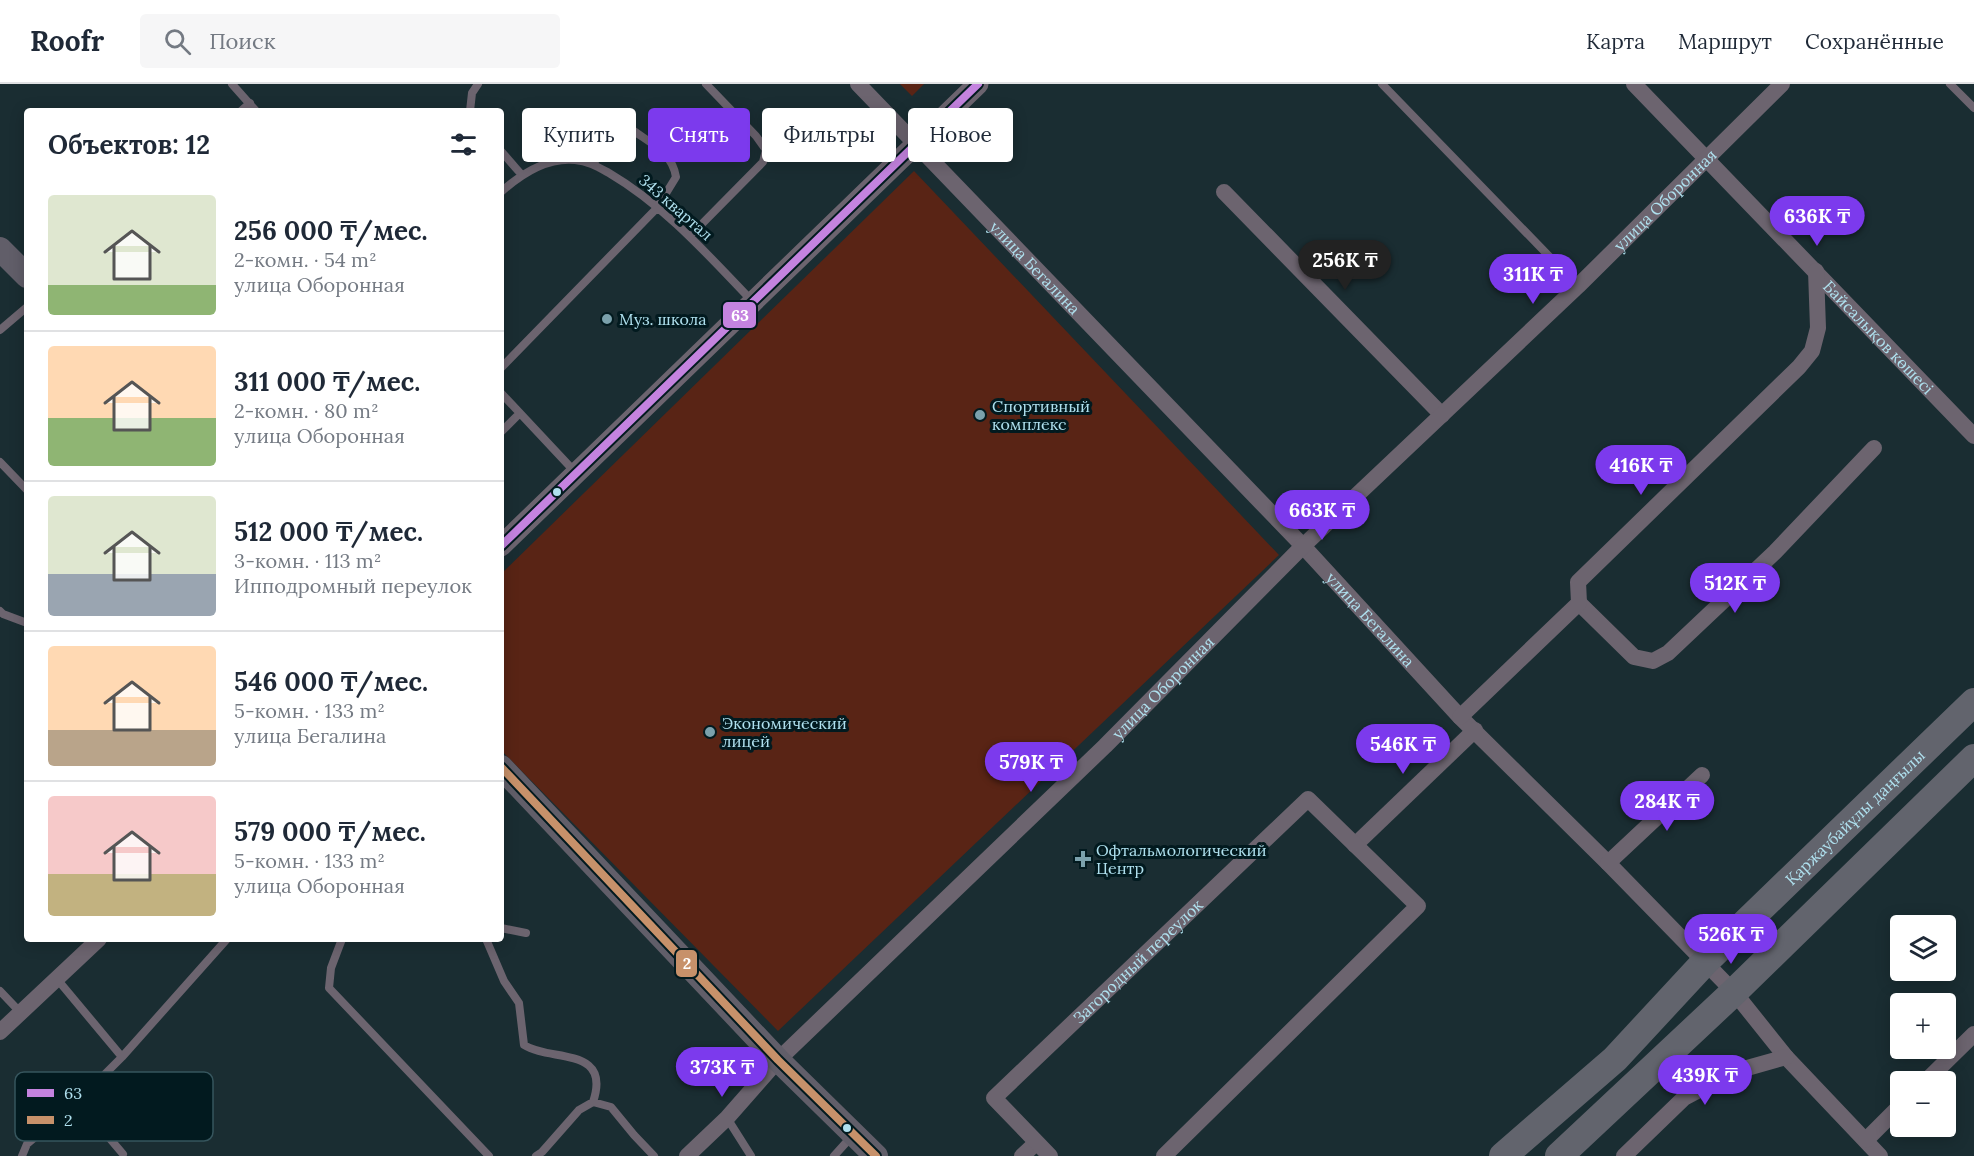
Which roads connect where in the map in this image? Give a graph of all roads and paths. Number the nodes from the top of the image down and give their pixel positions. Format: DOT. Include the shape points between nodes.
graph roads {
  1 [pos="232,84"];
  2 [pos="478,84"];
  3 [pos="706,84"];
  4 [pos="858,84"];
  5 [pos="978,84"];
  6 [pos="1382,84"];
  7 [pos="1634,84"];
  8 [pos="1782,84"];
  9 [pos="1950,84"];
  10 [pos="253,107"];
  11 [pos="470,108"];
  12 [pos="953,108"];
  13 [pos="1974,108"];
  14 [pos="908,135"];
  15 [pos="908,151"];
  16 [pos="504,155"];
  17 [pos="1707,158"];
  18 [pos="934,162"];
  19 [pos="592,164"];
  20 [pos="521,174"];
  21 [pos="504,189"];
  22 [pos="1224,192"];
  23 [pos="657,208"];
  24 [pos="690,236"];
  25 [pos="0,249"];
  26 [pos="1816,271"];
  27 [pos="24,273"];
  28 [pos="1578,286"];
  29 [pos="753,302"];
  30 [pos="24,310"];
  31 [pos="0,330"];
  32 [pos="504,365"];
  33 [pos="504,396"];
  34 [pos="520,413"];
  35 [pos="1442,415"];
  36 [pos="504,429"];
  37 [pos="1974,436"];
  38 [pos="1874,448"];
  39 [pos="0,462"];
  40 [pos="576,473"];
  41 [pos="24,487"];
  42 [pos="504,543"];
  43 [pos="1303,546"];
  44 [pos="1580,603"];
  45 [pos="0,611"];
  46 [pos="24,621"];
  47 [pos="1974,702"];
  48 [pos="1460,717"];
  49 [pos="1475,730"];
  50 [pos="1974,758"];
  51 [pos="504,770"];
  52 [pos="1702,775"];
  53 [pos="1355,845"];
  54 [pos="1608,863"];
  55 [pos="504,929"];
  56 [pos="526,933"];
  57 [pos="96,942"];
  58 [pos="224,942"];
  59 [pos="341,942"];
  60 [pos="487,942"];
  61 [pos="1704,963"];
  62 [pos="57,979"];
  63 [pos="0,991"];
  64 [pos="1734,992"];
  65 [pos="20,1012"];
  66 [pos="0,1032"];
  67 [pos="1974,1034"];
  68 [pos="122,1057"];
  69 [pos="1786,1057"];
  70 [pos="778,1060"];
  71 [pos="1936,1071"];
  72 [pos="107,1072"];
  73 [pos="593,1102"];
  74 [pos="1890,1116"];
  75 [pos="727,1118"];
  76 [pos="854,1135"];
  77 [pos="1866,1140"];
  78 [pos="31,1141"];
  79 [pos="112,1141"];
  80 [pos="1036,1143"];
  81 [pos="123,1154"];
  82 [pos="22,1156"];
  83 [pos="489,1156"];
  84 [pos="536,1156"];
  85 [pos="654,1156"];
  86 [pos="687,1156"];
  87 [pos="751,1156"];
  88 [pos="834,1156"];
  89 [pos="876,1156"];
  90 [pos="1022,1156"];
  91 [pos="1050,1156"];
  92 [pos="1164,1156"];
  93 [pos="1503,1156"];
  94 [pos="1559,1156"];
  95 [pos="1624,1156"];
  96 [pos="1880,1156"];
  1 -- 10 [label="lane"];
  2 -- 11 [label="lane"];
  3 -- 24 [label="lane" via="766,150 763,162"];
  4 -- 14 [label="street, улица Бегалина"];
  5 -- 12 [label="street"];
  6 -- 28 [label="lane"];
  7 -- 17 [label="street, Байсалықов көшесі"];
  8 -- 17 [label="street, улица Оборонная"];
  9 -- 13 [label="lane"];
  15 -- 29 [label="street"];
  16 -- 20 [label="lane"];
  17 -- 26 [label="street, Байсалықов көшесі"];
  17 -- 28 [label="street, улица Оборонная"];
  18 -- 43 [label="street, улица Бегалина"];
  19 -- 20 [label="lane, 343 квартал" via="574,159 549,162"];
  19 -- 23 [label="lane, 343 квартал" via="643,194"];
  19 -- 23 [label="lane" via="622,131 631,129 668,156 674,165 676,177"];
  20 -- 21 [label="lane, 343 квартал"];
  22 -- 35 [label="street"];
  23 -- 24 [label="lane, 343 квартал"];
  23 -- 32 [label="lane"];
  24 -- 29 [label="lane, 343 квартал"];
  25 -- 27 [label="main road"];
  26 -- 37 [label="street, Байсалықов көшесі"];
  26 -- 44 [label="street" via="1818,328 1812,351 1578,582"];
  28 -- 35 [label="street, улица Оборонная"];
  29 -- 40 [label="street"];
  30 -- 31 [label="lane"];
  33 -- 34 [label="lane"];
  34 -- 36 [label="lane"];
  34 -- 40 [label="lane"];
  35 -- 43 [label="street, улица Оборонная"];
  38 -- 44 [label="street" via="1774,552 1668,653 1653,661 1634,657"];
  39 -- 41 [label="lane"];
  40 -- 42 [label="street"];
  43 -- 48 [label="street, улица Бегалина"];
  43 -- 70 [label="street, улица Оборонная" via="1104,746"];
  44 -- 48 [label="street"];
  45 -- 46 [label="lane"];
  47 -- 61 [label="highway, Қаржаубайұлы даңғылы"];
  48 -- 49 [label="street, улица Бегалина"];
  49 -- 53 [label="street"];
  49 -- 54 [label="street, улица Бегалина"];
  50 -- 64 [label="highway"];
  51 -- 70 [label="main road"];
  52 -- 54 [label="street"];
  53 -- 80 [label="street, Загородный переулок" via="1308,799 994,1098"];
  53 -- 92 [label="street, Загородный переулок" via="1418,906"];
  54 -- 61 [label="street, улица Бегалина"];
  55 -- 56 [label="lane"];
  57 -- 62 [label="street"];
  58 -- 68 [label="lane"];
  59 -- 83 [label="lane" via="331,968 329,988"];
  60 -- 73 [label="lane" via="504,981 519,1003 524,1045 581,1061 595,1073 597,1090"];
  61 -- 64 [label="street, улица Бегалина"];
  61 -- 93 [label="highway, Қаржаубайұлы даңғылы" via="1615,1059"];
  62 -- 65 [label="street"];
  62 -- 68 [label="lane"];
  63 -- 65 [label="lane"];
  64 -- 69 [label="street, улица Бегалина"];
  64 -- 94 [label="highway"];
  65 -- 66 [label="street"];
  67 -- 71 [label="street"];
  68 -- 72 [label="lane"];
  69 -- 77 [label="street, улица Бегалина"];
  69 -- 95 [label="street" via="1733,1072 1684,1098"];
  70 -- 75 [label="street, улица Оборонная"];
  70 -- 76 [label="main road"];
  73 -- 84 [label="lane" via="579,1110"];
  73 -- 85 [label="lane" via="611,1107"];
  74 -- 77 [label="street"];
  75 -- 86 [label="street, улица Оборонная"];
  75 -- 87 [label="lane"];
  76 -- 88 [label="lane"];
  76 -- 89 [label="main road"];
  77 -- 96 [label="street, улица Бегалина"];
  78 -- 82 [label="lane"];
  79 -- 81 [label="lane"];
  80 -- 90 [label="street"];
  80 -- 91 [label="street, Загородный переулок"];
}
